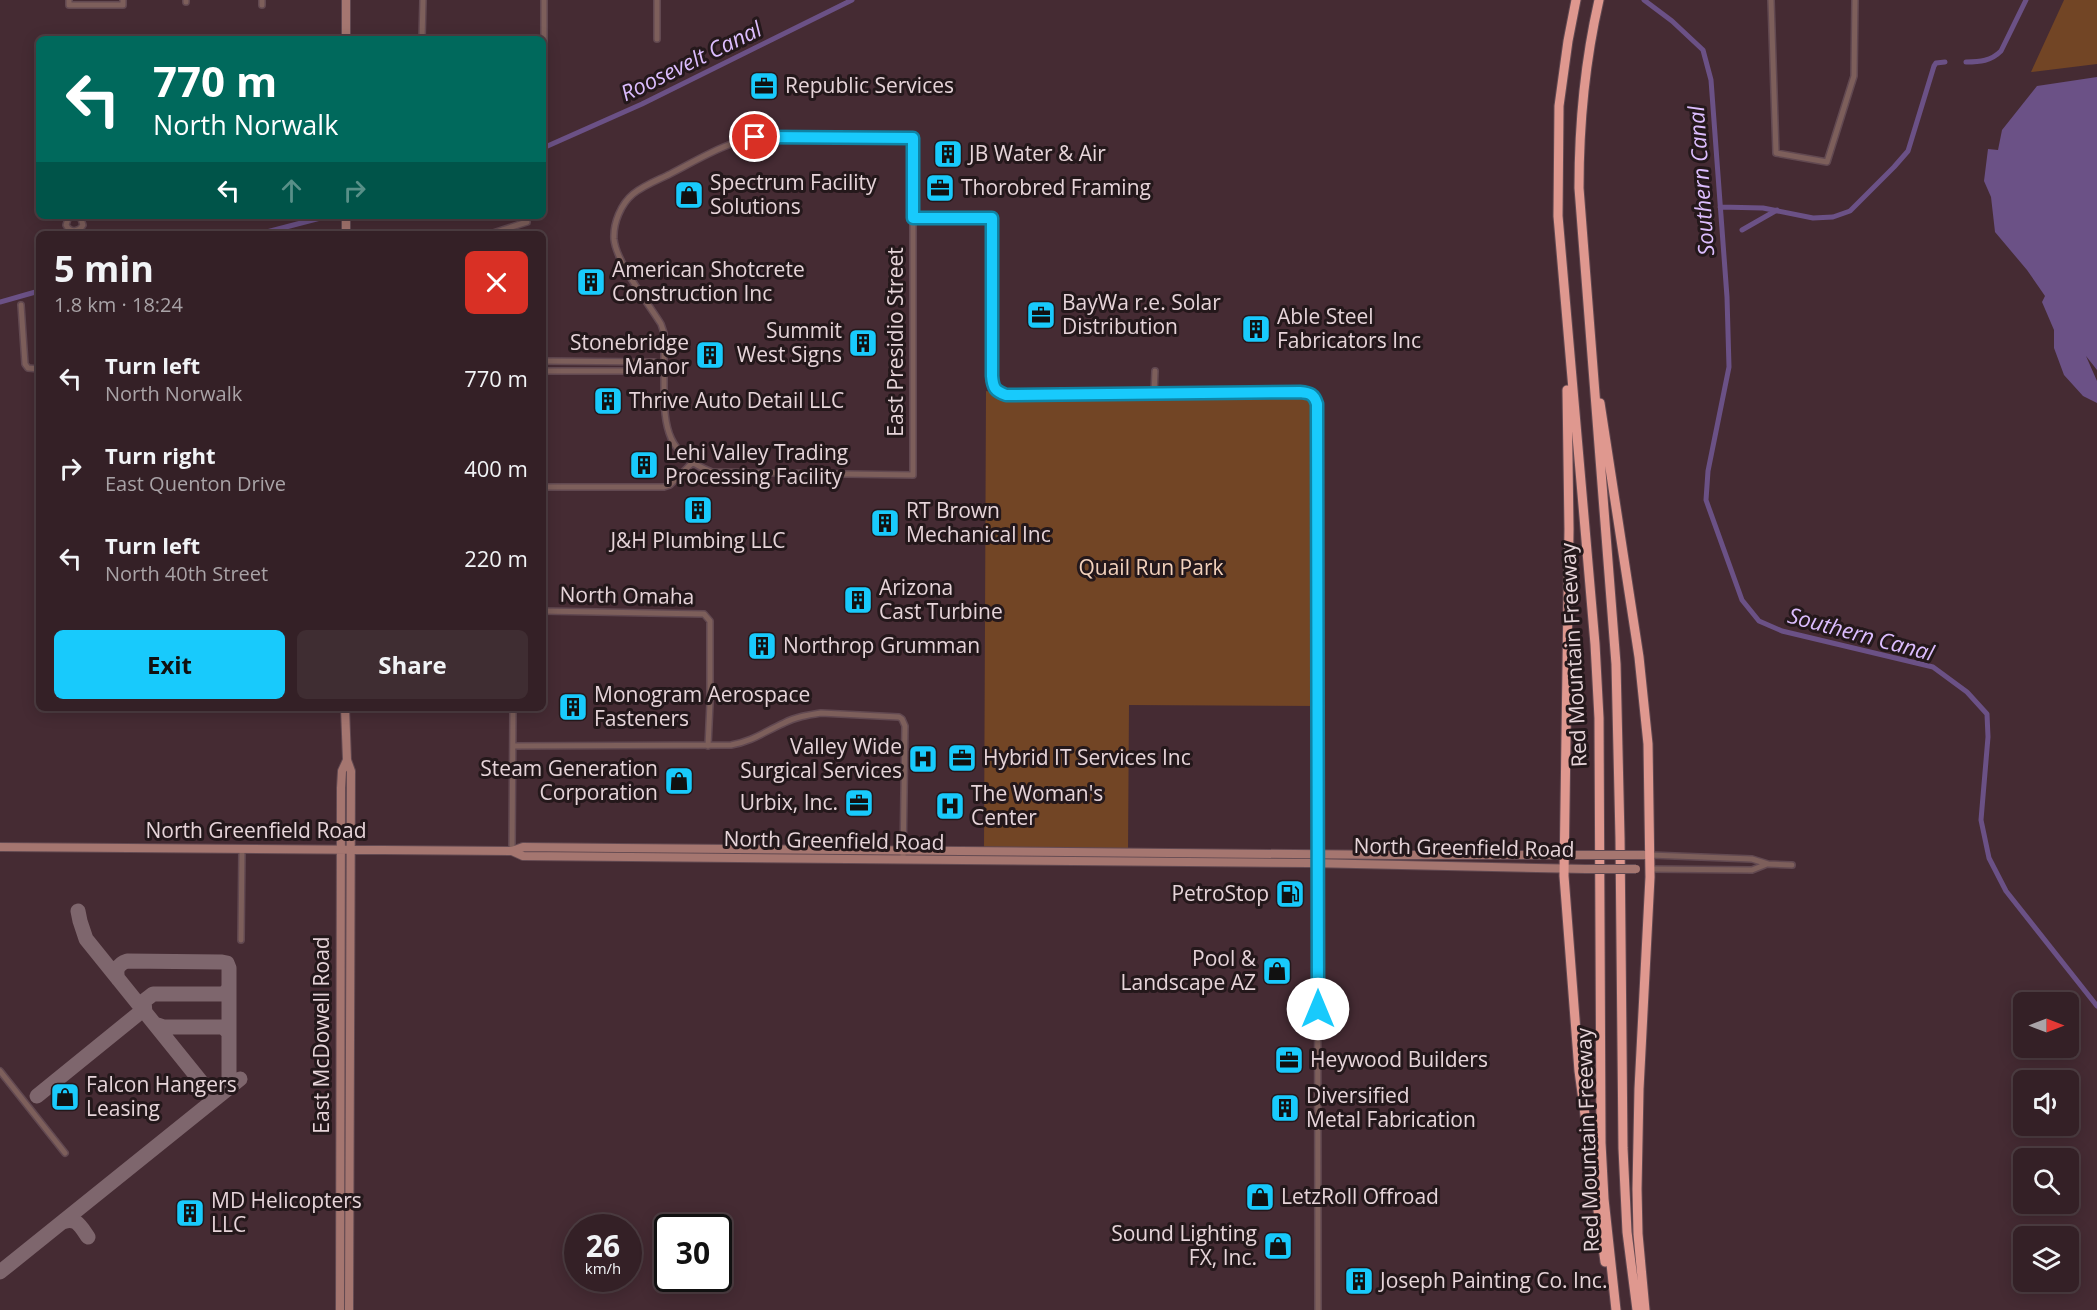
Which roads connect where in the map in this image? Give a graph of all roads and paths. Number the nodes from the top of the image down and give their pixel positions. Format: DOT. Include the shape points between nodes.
graph roads {
  1 [pos="69,0"];
  2 [pos="123,0"];
  3 [pos="346,0"];
  4 [pos="423,0"];
  5 [pos="544,0"];
  6 [pos="657,0"];
  7 [pos="1576,0"];
  8 [pos="1599,0"];
  9 [pos="1604,0"];
  10 [pos="1771,0"];
  11 [pos="1856,0"];
  12 [pos="1595,23"];
  13 [pos="346,36"];
  14 [pos="422,36"];
  15 [pos="544,36"];
  16 [pos="657,39"];
  17 [pos="913,218"];
  18 [pos="68,219"];
  19 [pos="81,219"];
  20 [pos="527,222"];
  21 [pos="75,231"];
  22 [pos="75,231"];
  23 [pos="499,231"];
  24 [pos="1562,274"];
  25 [pos="21,305"];
  26 [pos="546,361"];
  27 [pos="588,362"];
  28 [pos="664,366"];
  29 [pos="36,369"];
  30 [pos="546,371"];
  31 [pos="588,371"];
  32 [pos="1155,371"];
  33 [pos="1592,372"];
  34 [pos="1154,394"];
  35 [pos="692,463"];
  36 [pos="546,487"];
  37 [pos="546,611"];
  38 [pos="345,711"];
  39 [pos="513,711"];
  40 [pos="513,746"];
  41 [pos="708,746"];
  42 [pos="347,760"];
  43 [pos="0,847"];
  44 [pos="242,848"];
  45 [pos="341,849"];
  46 [pos="350,849"];
  47 [pos="754,849"];
  48 [pos="903,850"];
  49 [pos="512,851"];
  50 [pos="1318,854"];
  51 [pos="1564,855"];
  52 [pos="1650,855"];
  53 [pos="703,857"];
  54 [pos="903,860"];
  55 [pos="1318,863"];
  56 [pos="1768,864"];
  57 [pos="1792,865"];
  58 [pos="1564,869"];
  59 [pos="1650,869"];
  60 [pos="241,940"];
  61 [pos="0,1071"];
  62 [pos="340,1093"];
  63 [pos="350,1093"];
  64 [pos="65,1153"];
  65 [pos="1612,1280"];
  66 [pos="340,1310"];
  67 [pos="349,1310"];
  68 [pos="1318,1310"];
  69 [pos="1616,1310"];
  70 [pos="1637,1310"];
  71 [pos="1645,1310"];
  1 -- 2 [label="street" via="69,4 123,5"];
  3 -- 13 [label="main road"];
  4 -- 14 [label="street"];
  5 -- 15 [label="street"];
  6 -- 16 [label="street"];
  7 -- 24 [label="highway, Red Mountain Freeway" via="1560,106 1557,206"];
  8 -- 12 [label="highway, Red Mountain Freeway"];
  9 -- 12 [label="highway"];
  10 -- 11 [label="street" via="1776,153 1827,162 1854,76"];
  12 -- 33 [label="highway, Red Mountain Freeway" via="1585,84 1579,167"];
  17 -- 28 [label="street, East Presidio Street" via="913,138 768,136 741,140 641,189 627,200 618,217 616,250 661,324"];
  17 -- 34 [label="street" via="992,218 992,376 997,392"];
  17 -- 35 [label="street, East Presidio Street" via="913,475 723,473"];
  18 -- 21 [label="street" via="66,225"];
  19 -- 22 [label="street" via="83,225"];
  20 -- 23 [label="street"];
  24 -- 51 [label="highway" via="1569,460"];
  24 -- 65 [label="highway, Red Mountain Freeway" via="1595,644 1601,1143"];
  25 -- 29 [label="street" via="25,364"];
  26 -- 27 [label="street"];
  27 -- 28 [label="street" via="654,362"];
  27 -- 31 [label="street"];
  28 -- 31 [label="street" via="652,371"];
  28 -- 35 [label="street" via="665,424 674,444"];
  30 -- 31 [label="street"];
  32 -- 34 [label="street"];
  33 -- 52 [label="highway" via="1602,414 1644,690"];
  33 -- 70 [label="highway, Red Mountain Freeway" via="1616,664 1623,1148 1627,1232"];
  34 -- 50 [label="street" via="1300,392 1315,398"];
  35 -- 36 [label="street" via="664,487"];
  37 -- 41 [label="street, North Omaha" via="704,614 708,618"];
  38 -- 42 [label="main road, East McDowell Road"];
  39 -- 40 [label="street"];
  40 -- 41 [label="street"];
  40 -- 49 [label="street"];
  41 -- 48 [label="street" via="746,742 799,717 821,713 899,717 905,726"];
  42 -- 45 [label="main road, East McDowell Road" via="342,771"];
  42 -- 46 [label="main road, East McDowell Road" via="351,771"];
  43 -- 44 [label="main road, North Greenfield Road"];
  44 -- 45 [label="main road, North Greenfield Road"];
  44 -- 60 [label="street"];
  45 -- 46 [label="main road, North Greenfield Road"];
  45 -- 62 [label="main road, East McDowell Road"];
  46 -- 49 [label="main road, North Greenfield Road"];
  46 -- 63 [label="main road, East McDowell Road"];
  47 -- 48 [label="main road, North Greenfield Road"];
  47 -- 49 [label="main road, North Greenfield Road" via="523,847"];
  47 -- 53 [label="main road" via="748,853"];
  48 -- 50 [label="main road, North Greenfield Road"];
  48 -- 54 [label="street"];
  49 -- 53 [label="main road, North Greenfield Road" via="523,856"];
  50 -- 51 [label="main road, North Greenfield Road"];
  50 -- 55 [label="street"];
  51 -- 52 [label="main road, North Greenfield Road, bridge"];
  51 -- 58 [label="highway"];
  52 -- 56 [label="street, North Greenfield Road" via="1752,859"];
  52 -- 59 [label="highway"];
  53 -- 54 [label="main road, North Greenfield Road"];
  54 -- 55 [label="main road, North Greenfield Road"];
  55 -- 58 [label="main road, North Greenfield Road"];
  55 -- 68 [label="street"];
  56 -- 57 [label="street, North Greenfield Road"];
  56 -- 59 [label="street, North Greenfield Road" via="1752,870"];
  58 -- 59 [label="main road, North Greenfield Road, bridge"];
  58 -- 65 [label="highway" via="1579,1071 1604,1258"];
  59 -- 71 [label="highway" via="1637,1168"];
  61 -- 64 [label="street"];
  62 -- 63 [label="main road"];
  62 -- 66 [label="main road, East McDowell Road"];
  63 -- 67 [label="main road, East McDowell Road"];
  65 -- 69 [label="highway, Red Mountain Freeway"];
}
